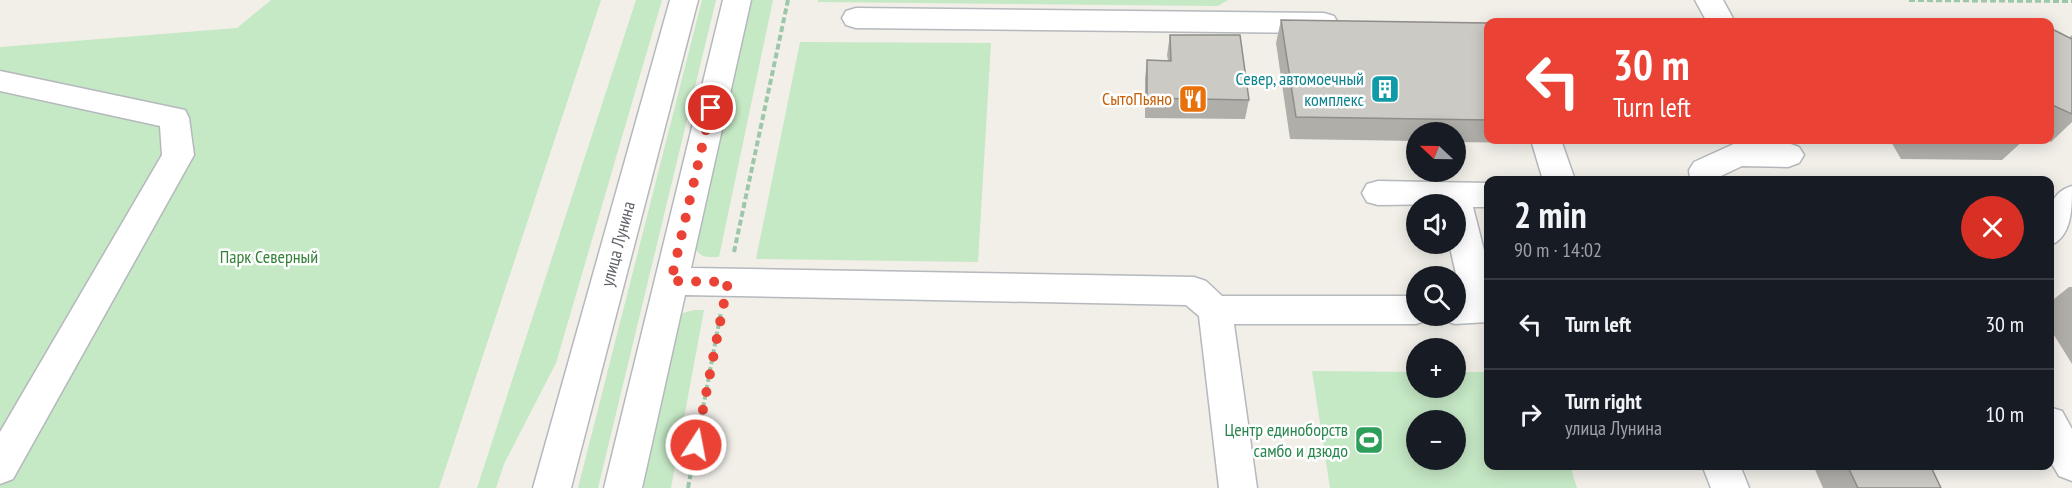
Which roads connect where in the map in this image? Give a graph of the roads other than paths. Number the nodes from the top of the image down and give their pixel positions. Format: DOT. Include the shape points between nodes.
graph roads {
  1 [pos="684,0"];
  2 [pos="737,0"];
  3 [pos="1709,0"];
  4 [pos="1263,11"];
  5 [pos="856,18"];
  6 [pos="1719,18"];
  7 [pos="1347,24"];
  8 [pos="0,81"];
  9 [pos="1546,144"];
  10 [pos="1789,158"];
  11 [pos="1558,176"];
  12 [pos="1706,176"];
  13 [pos="1378,193"];
  14 [pos="1454,194"];
  15 [pos="1466,194"];
  16 [pos="1484,195"];
  17 [pos="2072,198"];
  18 [pos="2054,226"];
  19 [pos="2054,234"];
  20 [pos="2072,236"];
  21 [pos="1466,244"];
  22 [pos="671,281"];
  23 [pos="1215,310"];
  24 [pos="1406,310"];
  25 [pos="1466,310"];
  26 [pos="2054,432"];
  27 [pos="2072,464"];
  28 [pos="0,466"];
  29 [pos="1723,470"];
  30 [pos="552,488"];
  31 [pos="623,488"];
  32 [pos="1238,488"];
  33 [pos="1730,488"];
  1 -- 30 [label="street, улица Лунина"];
  2 -- 22 [label="street"];
  3 -- 6 [label="street"];
  4 -- 5 [label="street"];
  4 -- 7 [label="street"];
  8 -- 28 [label="street" via="174,118 178,155"];
  9 -- 11 [label="street"];
  10 -- 12 [label="street" via="1738,154 1705,170"];
  13 -- 14 [label="street"];
  15 -- 16 [label="street"];
  17 -- 18 [label="street"];
  19 -- 20 [label="street"];
  21 -- 25 [label="street" via="1482,310"];
  22 -- 23 [label="street" via="1194,291"];
  22 -- 31 [label="street"];
  23 -- 24 [label="street"];
  23 -- 32 [label="street"];
  26 -- 27 [label="street"];
  29 -- 33 [label="street"];
}
